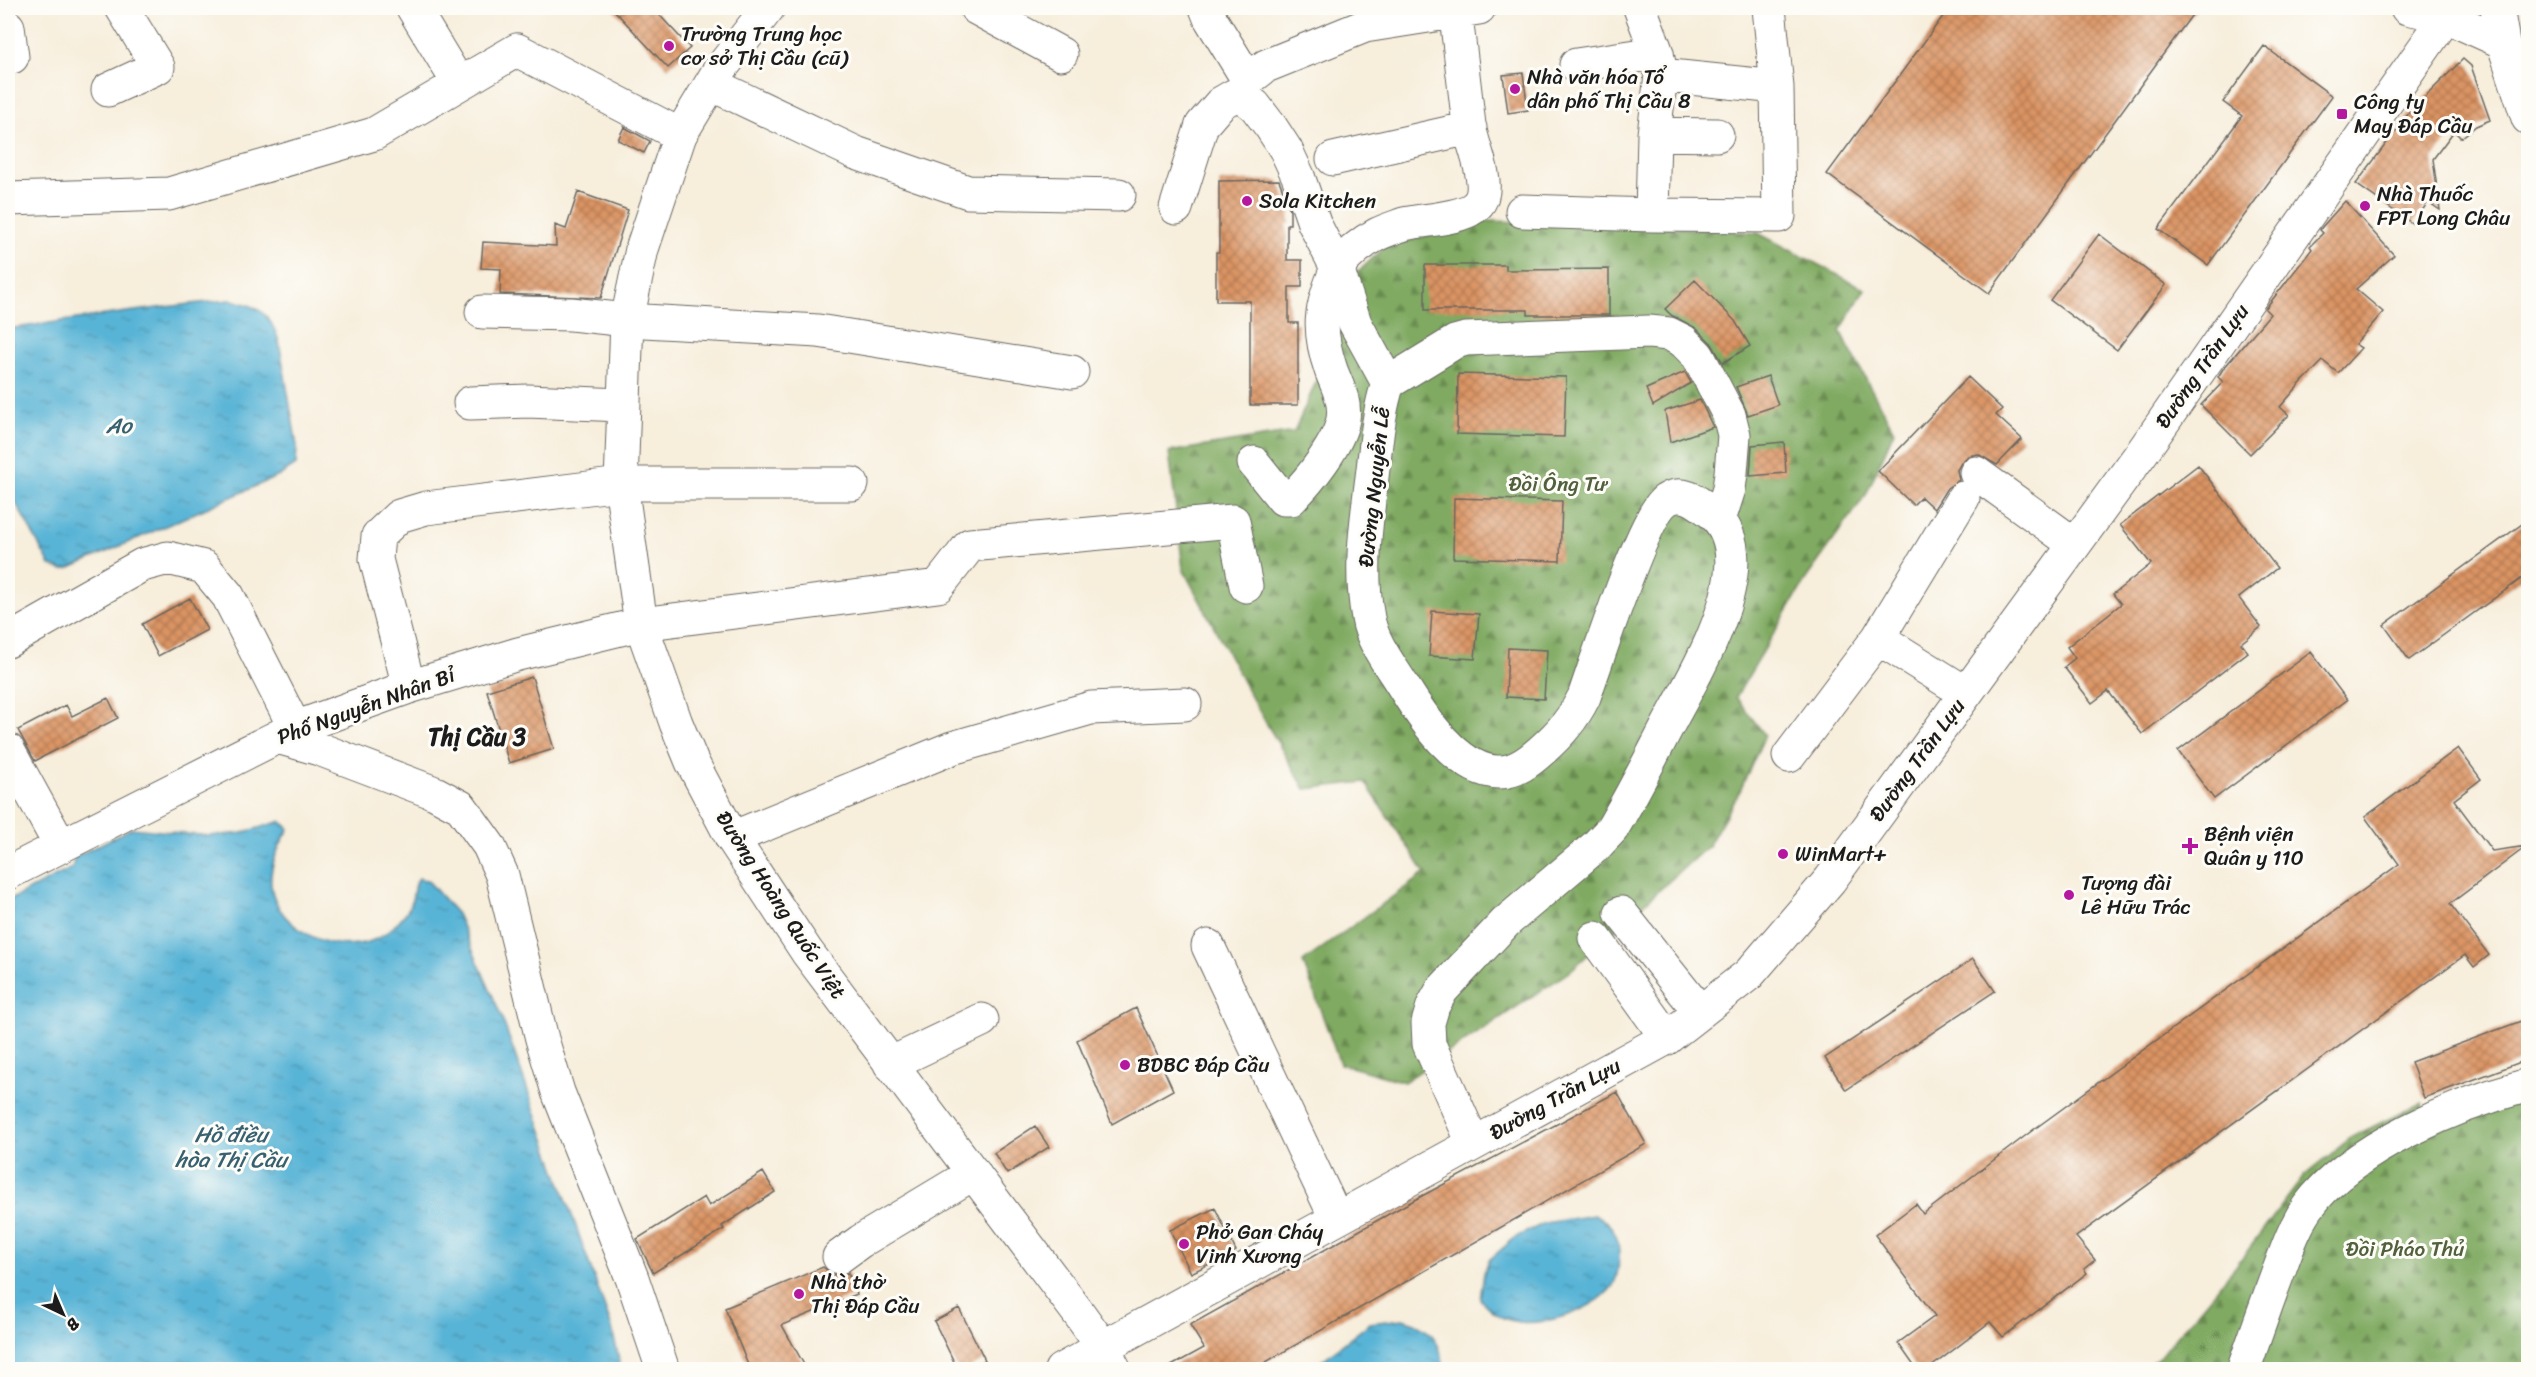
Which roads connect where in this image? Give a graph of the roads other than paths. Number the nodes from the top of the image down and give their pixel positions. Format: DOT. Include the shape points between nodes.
graph roads {
  1 [pos="122,8"];
  2 [pos="413,8"];
  3 [pos="768,8"];
  4 [pos="976,8"];
  5 [pos="1640,8"];
  6 [pos="1769,8"];
  7 [pos="2407,8"];
  8 [pos="2497,8"];
  9 [pos="1463,9"];
  10 [pos="1214,11"];
  11 [pos="2448,12"];
  12 [pos="1361,17"];
  13 [pos="2503,42"];
  14 [pos="1061,54"];
  15 [pos="1659,64"];
  16 [pos="1576,65"];
  17 [pos="459,84"];
  18 [pos="711,84"];
  19 [pos="1777,87"];
  20 [pos="108,90"];
  21 [pos="2529,118"];
  22 [pos="1470,128"];
  23 [pos="1654,134"];
  24 [pos="680,135"];
  25 [pos="1717,135"];
  26 [pos="1333,159"];
  27 [pos="1119,195"];
  28 [pos="8,199"];
  29 [pos="1176,208"];
  30 [pos="1522,211"];
  31 [pos="1652,215"];
  32 [pos="1337,268"];
  33 [pos="482,312"];
  34 [pos="627,320"];
  35 [pos="1072,372"];
  36 [pos="1388,383"];
  37 [pos="470,403"];
  38 [pos="622,405"];
  39 [pos="1254,463"];
  40 [pos="621,484"];
  41 [pos="852,484"];
  42 [pos="1719,520"];
  43 [pos="2074,544"];
  44 [pos="1246,586"];
  45 [pos="641,624"];
  46 [pos="1878,638"];
  47 [pos="8,641"];
  48 [pos="409,687"];
  49 [pos="1966,693"];
  50 [pos="1185,704"];
  51 [pos="286,732"];
  52 [pos="8,750"];
  53 [pos="1789,756"];
  54 [pos="732,838"];
  55 [pos="60,845"];
  56 [pos="8,873"];
  57 [pos="1621,913"];
  58 [pos="1595,938"];
  59 [pos="1208,946"];
  60 [pos="1700,1012"];
  61 [pos="982,1020"];
  62 [pos="1667,1038"];
  63 [pos="890,1064"];
  64 [pos="2529,1085"];
  65 [pos="1473,1143"];
  66 [pos="974,1173"];
  67 [pos="1336,1218"];
  68 [pos="839,1257"];
  69 [pos="1109,1358"];
  70 [pos="2244,1368"];
  71 [pos="663,1370"];
  72 [pos="1061,1370"];
  1 -- 20 [label="street" via="158,67"];
  2 -- 17 [label="street"];
  3 -- 18 [label="street, Đường Hoàng Quốc Việt"];
  4 -- 14 [label="street"];
  5 -- 15 [label="street"];
  6 -- 19 [label="street"];
  7 -- 11 [label="street"];
  8 -- 13 [label="street"];
  9 -- 12 [label="street"];
  9 -- 22 [label="street"];
  10 -- 12 [label="street" via="1248,80 1266,66"];
  11 -- 13 [label="street"];
  11 -- 43 [label="street, Đường Trần Lựu"];
  13 -- 21 [label="street"];
  15 -- 16 [label="street"];
  15 -- 19 [label="street"];
  15 -- 23 [label="street"];
  17 -- 24 [label="street" via="517,50"];
  17 -- 28 [label="street" via="374,134 169,194"];
  18 -- 24 [label="street, Đường Hoàng Quốc Việt"];
  18 -- 27 [label="street" via="856,153 968,192"];
  19 -- 31 [label="street" via="1779,216"];
  22 -- 26 [label="street"];
  22 -- 32 [label="street" via="1483,182 1479,204 1463,213 1405,224 1378,234 1349,253"];
  23 -- 25 [label="street"];
  23 -- 31 [label="street"];
  24 -- 34 [label="street, Đường Hoàng Quốc Việt" via="642,249"];
  29 -- 32 [label="street, Đường Nguyễn Lễ" via="1202,125 1221,103 1233,96 1245,98 1256,106 1286,150 1314,224"];
  30 -- 31 [label="street"];
  32 -- 36 [label="street, Đường Nguyễn Lễ" via="1355,323"];
  32 -- 39 [label="street" via="1320,322 1331,370 1343,398 1344,418 1337,438 1291,499 1283,499"];
  33 -- 34 [label="street"];
  34 -- 35 [label="street" via="818,331"];
  34 -- 38 [label="street, Đường Hoàng Quốc Việt"];
  36 -- 42 [label="street, Đường Nguyễn Lễ" via="1466,339 1669,334 1698,356 1729,415 1734,435 1729,489"];
  36 -- 42 [label="street, Đường Nguyễn Lễ" via="1380,415 1364,540 1368,620 1413,703 1444,743 1479,766 1498,772 1516,768 1561,734 1573,718 1658,508 1667,499 1689,497"];
  37 -- 38 [label="street" via="528,400"];
  38 -- 40 [label="street, Đường Hoàng Quốc Việt"];
  40 -- 41 [label="street"];
  40 -- 45 [label="street, Đường Hoàng Quốc Việt"];
  40 -- 48 [label="street" via="426,508 392,522 378,536 376,559"];
  42 -- 65 [label="street" via="1733,549 1720,615 1695,675 1612,829 1506,922 1442,990 1433,1006 1428,1044"];
  43 -- 46 [label="street" via="1970,486"];
  43 -- 49 [label="street, Đường Trần Lựu"];
  44 -- 45 [label="street, Phố Nguyễn Nhân Bỉ" via="1233,521 970,544 938,586"];
  45 -- 48 [label="street, Phố Nguyễn Nhân Bỉ" via="519,654"];
  45 -- 54 [label="street, Đường Hoàng Quốc Việt" via="684,743"];
  46 -- 49 [label="street"];
  46 -- 53 [label="street"];
  47 -- 51 [label="street" via="142,565 168,558 204,567 228,596"];
  48 -- 51 [label="street, Phố Nguyễn Nhân Bỉ"];
  49 -- 60 [label="street, Đường Trần Lựu" via="1830,880 1749,974"];
  50 -- 54 [label="street" via="1091,708 952,748"];
  51 -- 55 [label="street, Phố Nguyễn Nhân Bỉ"];
  51 -- 71 [label="street" via="460,807 489,846 502,875 558,1092 632,1278"];
  52 -- 55 [label="street"];
  54 -- 63 [label="street, Đường Hoàng Quốc Việt" via="807,952"];
  55 -- 56 [label="street, Phố Nguyễn Nhân Bỉ"];
  57 -- 60 [label="street"];
  58 -- 62 [label="street"];
  59 -- 67 [label="street"];
  60 -- 62 [label="street, Đường Trần Lựu"];
  61 -- 63 [label="street"];
  62 -- 65 [label="street, Đường Trần Lựu"];
  63 -- 66 [label="street, Đường Hoàng Quốc Việt"];
  64 -- 70 [label="street" via="2444,1115 2399,1136 2357,1162 2307,1207 2289,1243"];
  65 -- 67 [label="street, Đường Trần Lựu"];
  66 -- 68 [label="street"];
  66 -- 69 [label="street, Đường Hoàng Quốc Việt"];
  67 -- 69 [label="street, Đường Trần Lựu"];
  69 -- 72 [label="street, Đường Trần Lựu"];
}
